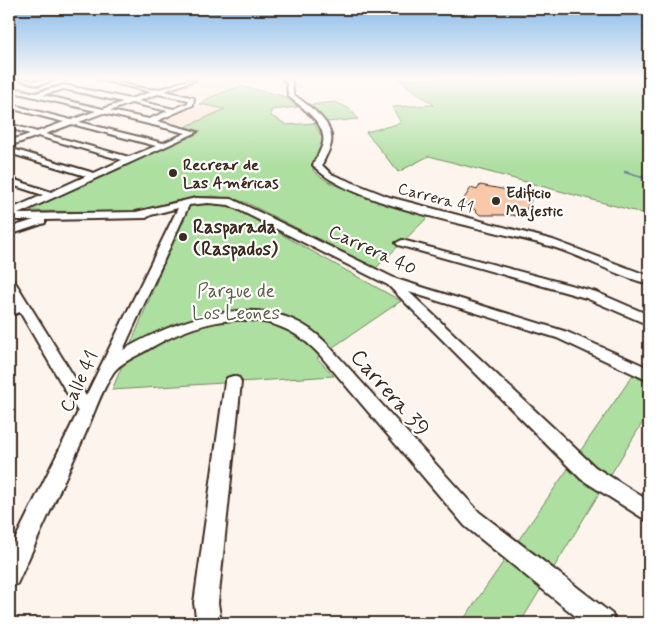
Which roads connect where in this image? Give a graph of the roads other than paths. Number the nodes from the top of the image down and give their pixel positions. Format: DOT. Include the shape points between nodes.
graph roads {
  1 [pos="19,108"];
  2 [pos="92,108"];
  3 [pos="110,108"];
  4 [pos="164,108"];
  5 [pos="180,108"];
  6 [pos="308,108"];
  7 [pos="103,111"];
  8 [pos="175,111"];
  9 [pos="72,122"];
  10 [pos="149,122"];
  11 [pos="9,126"];
  12 [pos="38,134"];
  13 [pos="9,144"];
  14 [pos="163,145"];
  15 [pos="9,150"];
  16 [pos="130,160"];
  17 [pos="94,176"];
  18 [pos="9,180"];
  19 [pos="52,195"];
  20 [pos="182,209"];
  21 [pos="9,215"];
  22 [pos="56,216"];
  23 [pos="9,232"];
  24 [pos="402,243"];
  25 [pos="649,280"];
  26 [pos="9,282"];
  27 [pos="392,282"];
  28 [pos="16,309"];
  29 [pos="649,320"];
  30 [pos="107,368"];
  31 [pos="649,376"];
  32 [pos="233,382"];
  33 [pos="86,411"];
  34 [pos="649,512"];
  35 [pos="9,576"];
  36 [pos="209,623"];
  37 [pos="603,623"];
  1 -- 9 [label="street"];
  2 -- 7 [label="street"];
  3 -- 7 [label="street"];
  4 -- 8 [label="street"];
  5 -- 8 [label="street"];
  6 -- 25 [label="street, Carrera 41" via="328,134 317,165 333,180 387,199 549,242"];
  7 -- 9 [label="street"];
  7 -- 10 [label="street"];
  8 -- 10 [label="street"];
  9 -- 12 [label="street"];
  9 -- 14 [label="street"];
  10 -- 14 [label="street" via="193,132"];
  11 -- 12 [label="street"];
  12 -- 13 [label="street"];
  12 -- 16 [label="street"];
  14 -- 16 [label="street"];
  15 -- 17 [label="street"];
  16 -- 17 [label="street"];
  17 -- 19 [label="street"];
  18 -- 19 [label="street"];
  19 -- 21 [label="street"];
  20 -- 22 [label="street, Carrera 40" via="137,215"];
  20 -- 27 [label="street, Carrera 40" via="220,200 236,204"];
  20 -- 30 [label="street, Calle 41"];
  21 -- 22 [label="street, Carrera 40"];
  22 -- 23 [label="street"];
  24 -- 29 [label="street" via="590,295"];
  26 -- 28 [label="street"];
  27 -- 31 [label="street, Carrera 40" via="562,335"];
  27 -- 34 [label="street" via="588,473"];
  28 -- 33 [label="street"];
  30 -- 33 [label="street, Calle 41"];
  30 -- 37 [label="street, Carrera 39" via="156,336 213,317 243,315 294,325 309,334 325,351 472,519"];
  32 -- 36 [label="street" via="206,603"];
  33 -- 35 [label="street, Calle 41"];
}
